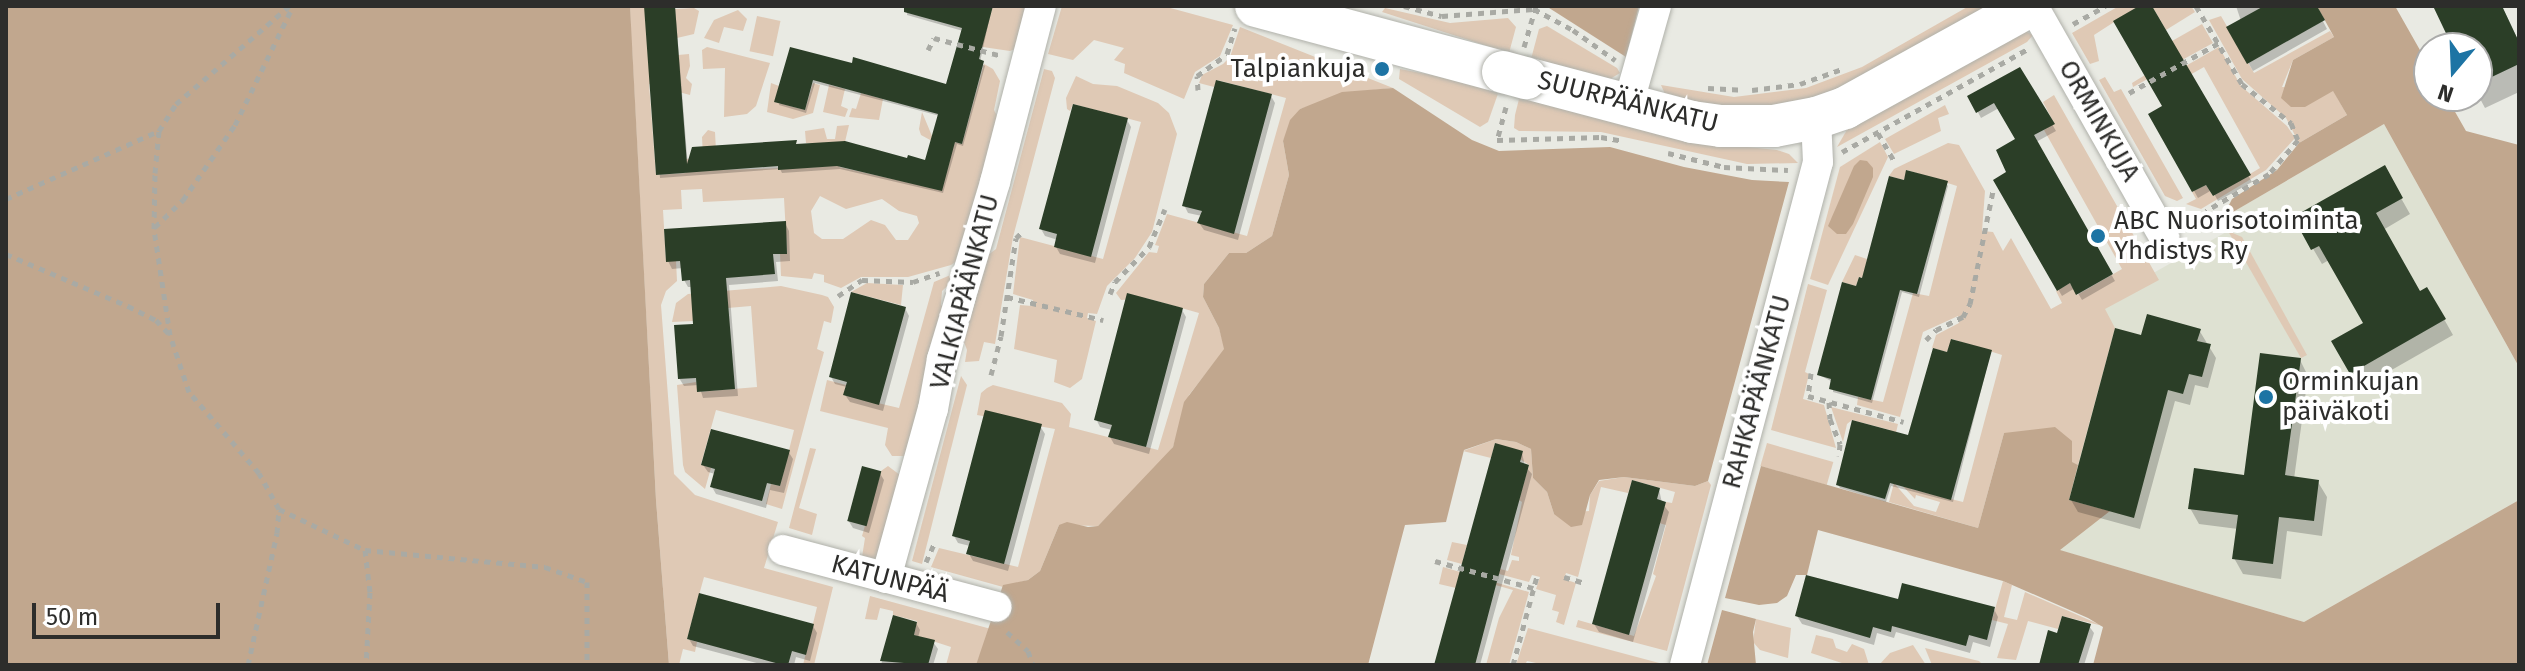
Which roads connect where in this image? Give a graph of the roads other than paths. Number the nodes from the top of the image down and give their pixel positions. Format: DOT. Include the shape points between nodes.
graph roads {
  1 [pos="1041,6"];
  2 [pos="1656,6"];
  3 [pos="1247,13"];
  4 [pos="2032,19"];
  5 [pos="1631,106"];
  6 [pos="1816,118"];
  7 [pos="2164,237"];
  8 [pos="783,550"];
  9 [pos="886,578"];
  10 [pos="1000,618"];
  11 [pos="1685,665"];
  1 -- 9 [label="street, VALKIAPÄÄNKATU"];
  2 -- 5 [label="street"];
  3 -- 5 [label="street, SUURPÄÄNKATU"];
  4 -- 6 [label="street, SUURPÄÄNKATU"];
  4 -- 7 [label="street, ORMINKUJA"];
  5 -- 6 [label="street, SUURPÄÄNKATU" via="1721,126 1774,126"];
  6 -- 11 [label="street, RAHKAPÄÄNKATU" via="1818,162"];
  8 -- 9 [label="street, KATUNPÄÄ"];
  9 -- 10 [label="street, KATUNPÄÄ"];
}
